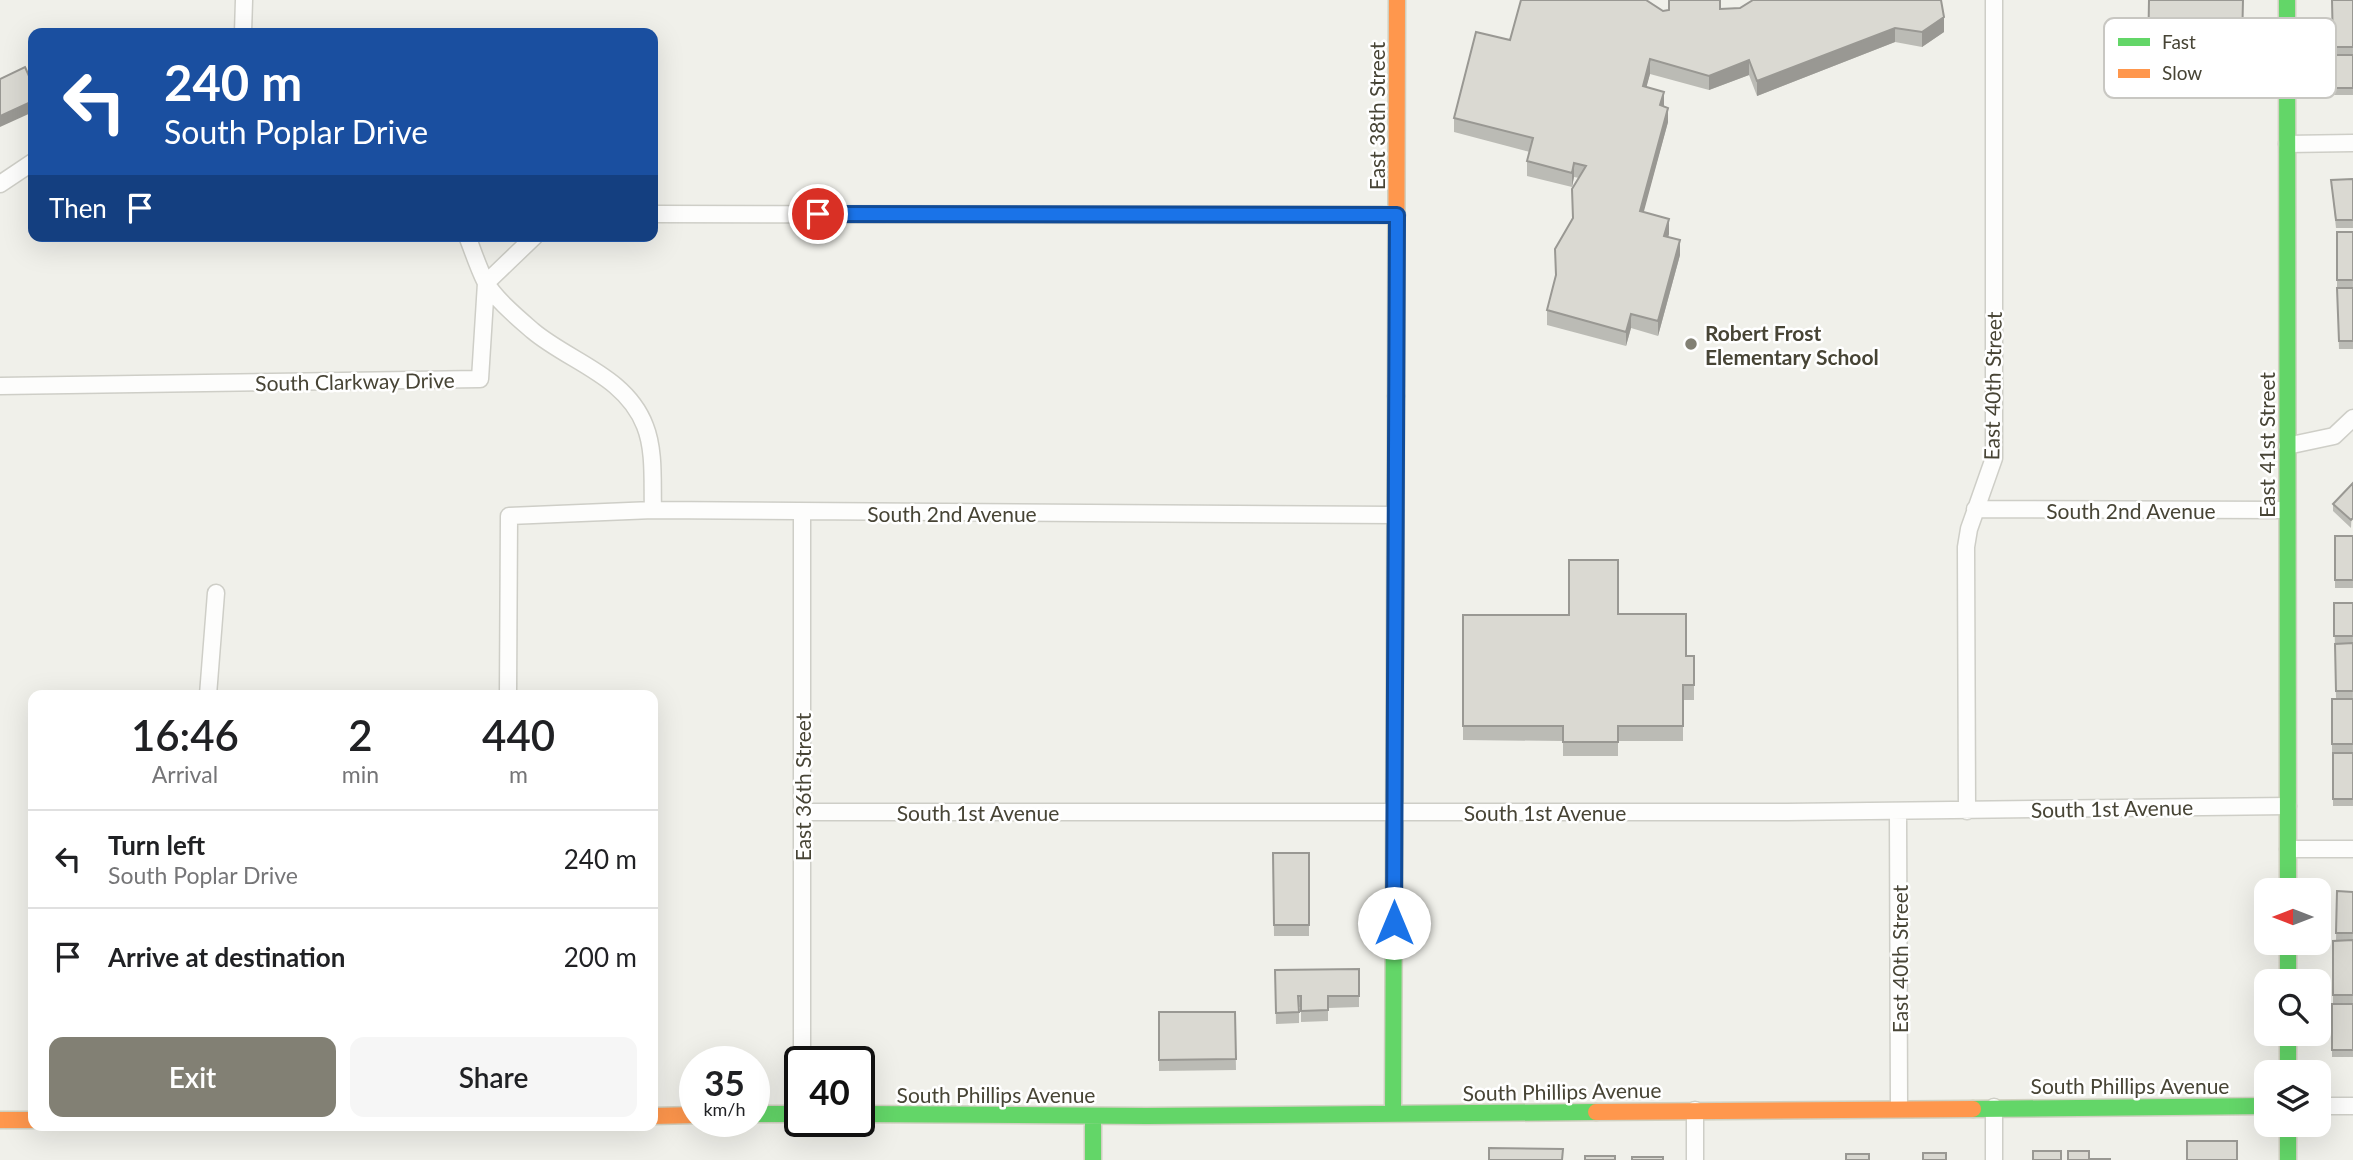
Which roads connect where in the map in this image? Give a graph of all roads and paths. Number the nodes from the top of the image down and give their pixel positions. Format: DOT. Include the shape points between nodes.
graph roads {
  1 [pos="244,0"];
  2 [pos="1397,0"];
  3 [pos="1994,0"];
  4 [pos="2287,0"];
  5 [pos="2287,18"];
  6 [pos="243,28"];
  7 [pos="2287,98"];
  8 [pos="2353,143"];
  9 [pos="2287,144"];
  10 [pos="28,165"];
  11 [pos="0,184"];
  12 [pos="658,214"];
  13 [pos="1397,215"];
  14 [pos="469,242"];
  15 [pos="529,242"];
  16 [pos="486,283"];
  17 [pos="0,386"];
  18 [pos="2353,418"];
  19 [pos="2287,446"];
  20 [pos="1975,509"];
  21 [pos="653,510"];
  22 [pos="2287,510"];
  23 [pos="802,513"];
  24 [pos="1395,514"];
  25 [pos="216,593"];
  26 [pos="208,690"];
  27 [pos="508,690"];
  28 [pos="2288,806"];
  29 [pos="1898,811"];
  30 [pos="1968,811"];
  31 [pos="802,812"];
  32 [pos="1394,813"];
  33 [pos="2288,849"];
  34 [pos="2353,849"];
  35 [pos="2288,878"];
  36 [pos="803,1046"];
  37 [pos="2254,1106"];
  38 [pos="2331,1106"];
  39 [pos="2353,1106"];
  40 [pos="1899,1107"];
  41 [pos="1994,1107"];
  42 [pos="1695,1110"];
  43 [pos="875,1114"];
  44 [pos="1393,1114"];
  45 [pos="679,1115"];
  46 [pos="658,1116"];
  47 [pos="1093,1116"];
  48 [pos="28,1119"];
  49 [pos="0,1120"];
  50 [pos="2288,1137"];
  51 [pos="1093,1160"];
  52 [pos="1695,1160"];
  53 [pos="1994,1160"];
  54 [pos="2288,1160"];
  1 -- 6 [label="street"];
  2 -- 13 [label="street, East 38th Street"];
  3 -- 20 [label="street, East 40th Street" via="1994,458"];
  4 -- 5 [label="street, East 41st Street"];
  7 -- 9 [label="street, East 41st Street"];
  8 -- 9 [label="street"];
  9 -- 19 [label="street, East 41st Street"];
  10 -- 11 [label="street"];
  12 -- 13 [label="street"];
  13 -- 24 [label="street, East 38th Street"];
  14 -- 16 [label="street"];
  15 -- 16 [label="street"];
  16 -- 17 [label="street, South Clarkway Drive" via="480,379"];
  16 -- 21 [label="street" via="534,332 593,369 623,392 636,409 650,446"];
  18 -- 19 [label="street" via="2334,436"];
  19 -- 22 [label="street, East 41st Street"];
  20 -- 22 [label="street, South 2nd Avenue"];
  20 -- 30 [label="street, East 40th Street" via="1966,548"];
  21 -- 23 [label="street, South 2nd Avenue"];
  21 -- 27 [label="street, South 2nd Avenue" via="509,516"];
  22 -- 28 [label="street, East 41st Street"];
  23 -- 24 [label="street, South 2nd Avenue"];
  23 -- 31 [label="street, East 36th Street"];
  24 -- 32 [label="street, East 38th Street"];
  25 -- 26 [label="street"];
  28 -- 30 [label="street, South 1st Avenue"];
  28 -- 33 [label="street, East 41st Street"];
  29 -- 30 [label="street, South 1st Avenue"];
  29 -- 32 [label="street, South 1st Avenue"];
  29 -- 40 [label="street, East 40th Street"];
  31 -- 32 [label="street, South 1st Avenue"];
  31 -- 36 [label="street, East 36th Street"];
  32 -- 44 [label="street, East 38th Street"];
  33 -- 34 [label="street"];
  33 -- 35 [label="street, East 41st Street"];
  37 -- 41 [label="street, South Phillips Avenue"];
  38 -- 39 [label="street"];
  40 -- 41 [label="street, South Phillips Avenue"];
  40 -- 42 [label="street, South Phillips Avenue"];
  41 -- 53 [label="street"];
  42 -- 44 [label="street, South Phillips Avenue"];
  42 -- 52 [label="street"];
  43 -- 47 [label="street, South Phillips Avenue"];
  44 -- 47 [label="street, South Phillips Avenue"];
  45 -- 46 [label="street"];
  47 -- 51 [label="street"];
  48 -- 49 [label="street"];
  50 -- 54 [label="street"];
}
